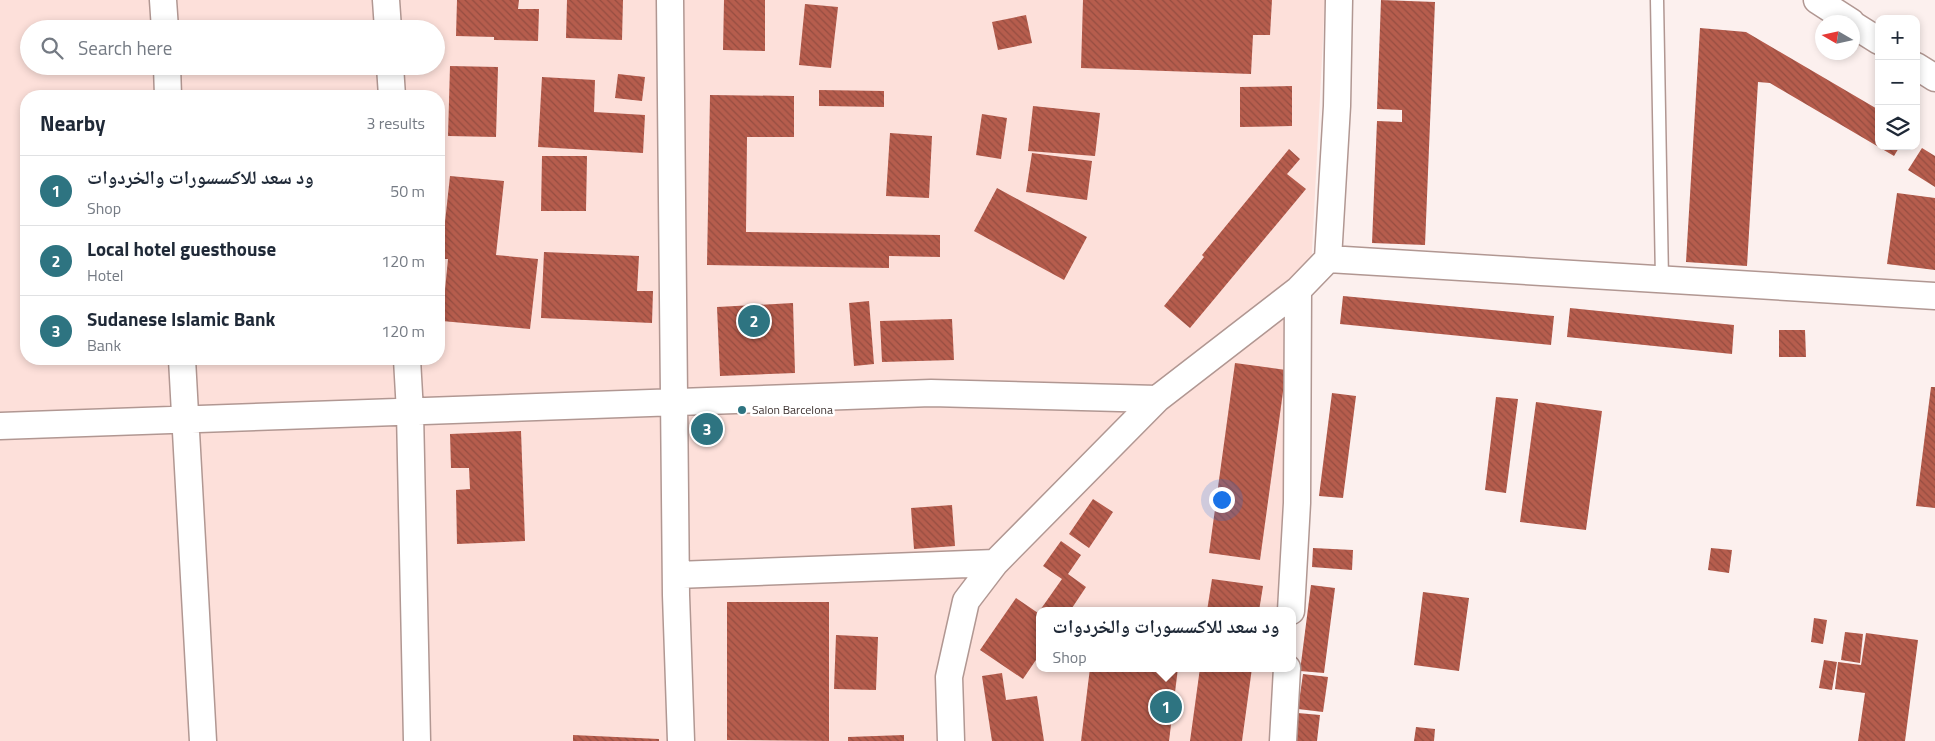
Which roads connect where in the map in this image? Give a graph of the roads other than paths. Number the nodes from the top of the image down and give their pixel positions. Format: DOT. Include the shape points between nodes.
graph roads {
  1 [pos="163,0"];
  2 [pos="386,0"];
  3 [pos="670,0"];
  4 [pos="1339,0"];
  5 [pos="1657,0"];
  6 [pos="1817,0"];
  7 [pos="1840,15"];
  8 [pos="164,20"];
  9 [pos="387,20"];
  10 [pos="1860,28"];
  11 [pos="1875,38"];
  12 [pos="1920,69"];
  13 [pos="167,75"];
  14 [pos="391,75"];
  15 [pos="1935,78"];
  16 [pos="168,90"];
  17 [pos="392,90"];
  18 [pos="1328,258"];
  19 [pos="1662,280"];
  20 [pos="1298,290"];
  21 [pos="1935,296"];
  22 [pos="182,365"];
  23 [pos="407,365"];
  24 [pos="1157,399"];
  25 [pos="674,402"];
  26 [pos="410,412"];
  27 [pos="185,420"];
  28 [pos="0,426"];
  29 [pos="995,563"];
  30 [pos="676,574"];
  31 [pos="1291,607"];
  32 [pos="1287,672"];
  33 [pos="204,741"];
  34 [pos="417,741"];
  35 [pos="681,741"];
  36 [pos="951,741"];
  37 [pos="1283,741"];
  1 -- 8 [label="street"];
  2 -- 9 [label="street"];
  3 -- 25 [label="street"];
  4 -- 18 [label="street" via="1338,106"];
  5 -- 19 [label="lane"];
  6 -- 7 [label="street"];
  10 -- 11 [label="street"];
  12 -- 15 [label="street"];
  13 -- 16 [label="street"];
  14 -- 17 [label="street"];
  18 -- 19 [label="street"];
  18 -- 20 [label="street"];
  19 -- 21 [label="street"];
  20 -- 24 [label="street"];
  20 -- 31 [label="street" via="1297,503"];
  22 -- 27 [label="street"];
  23 -- 26 [label="street"];
  24 -- 25 [label="street" via="930,393"];
  24 -- 29 [label="street"];
  25 -- 26 [label="street"];
  25 -- 30 [label="street"];
  26 -- 27 [label="street"];
  26 -- 34 [label="street"];
  27 -- 28 [label="street"];
  27 -- 33 [label="street"];
  29 -- 30 [label="street"];
  29 -- 36 [label="street" via="966,601 948,677"];
  30 -- 35 [label="street"];
  32 -- 37 [label="street"];
}
